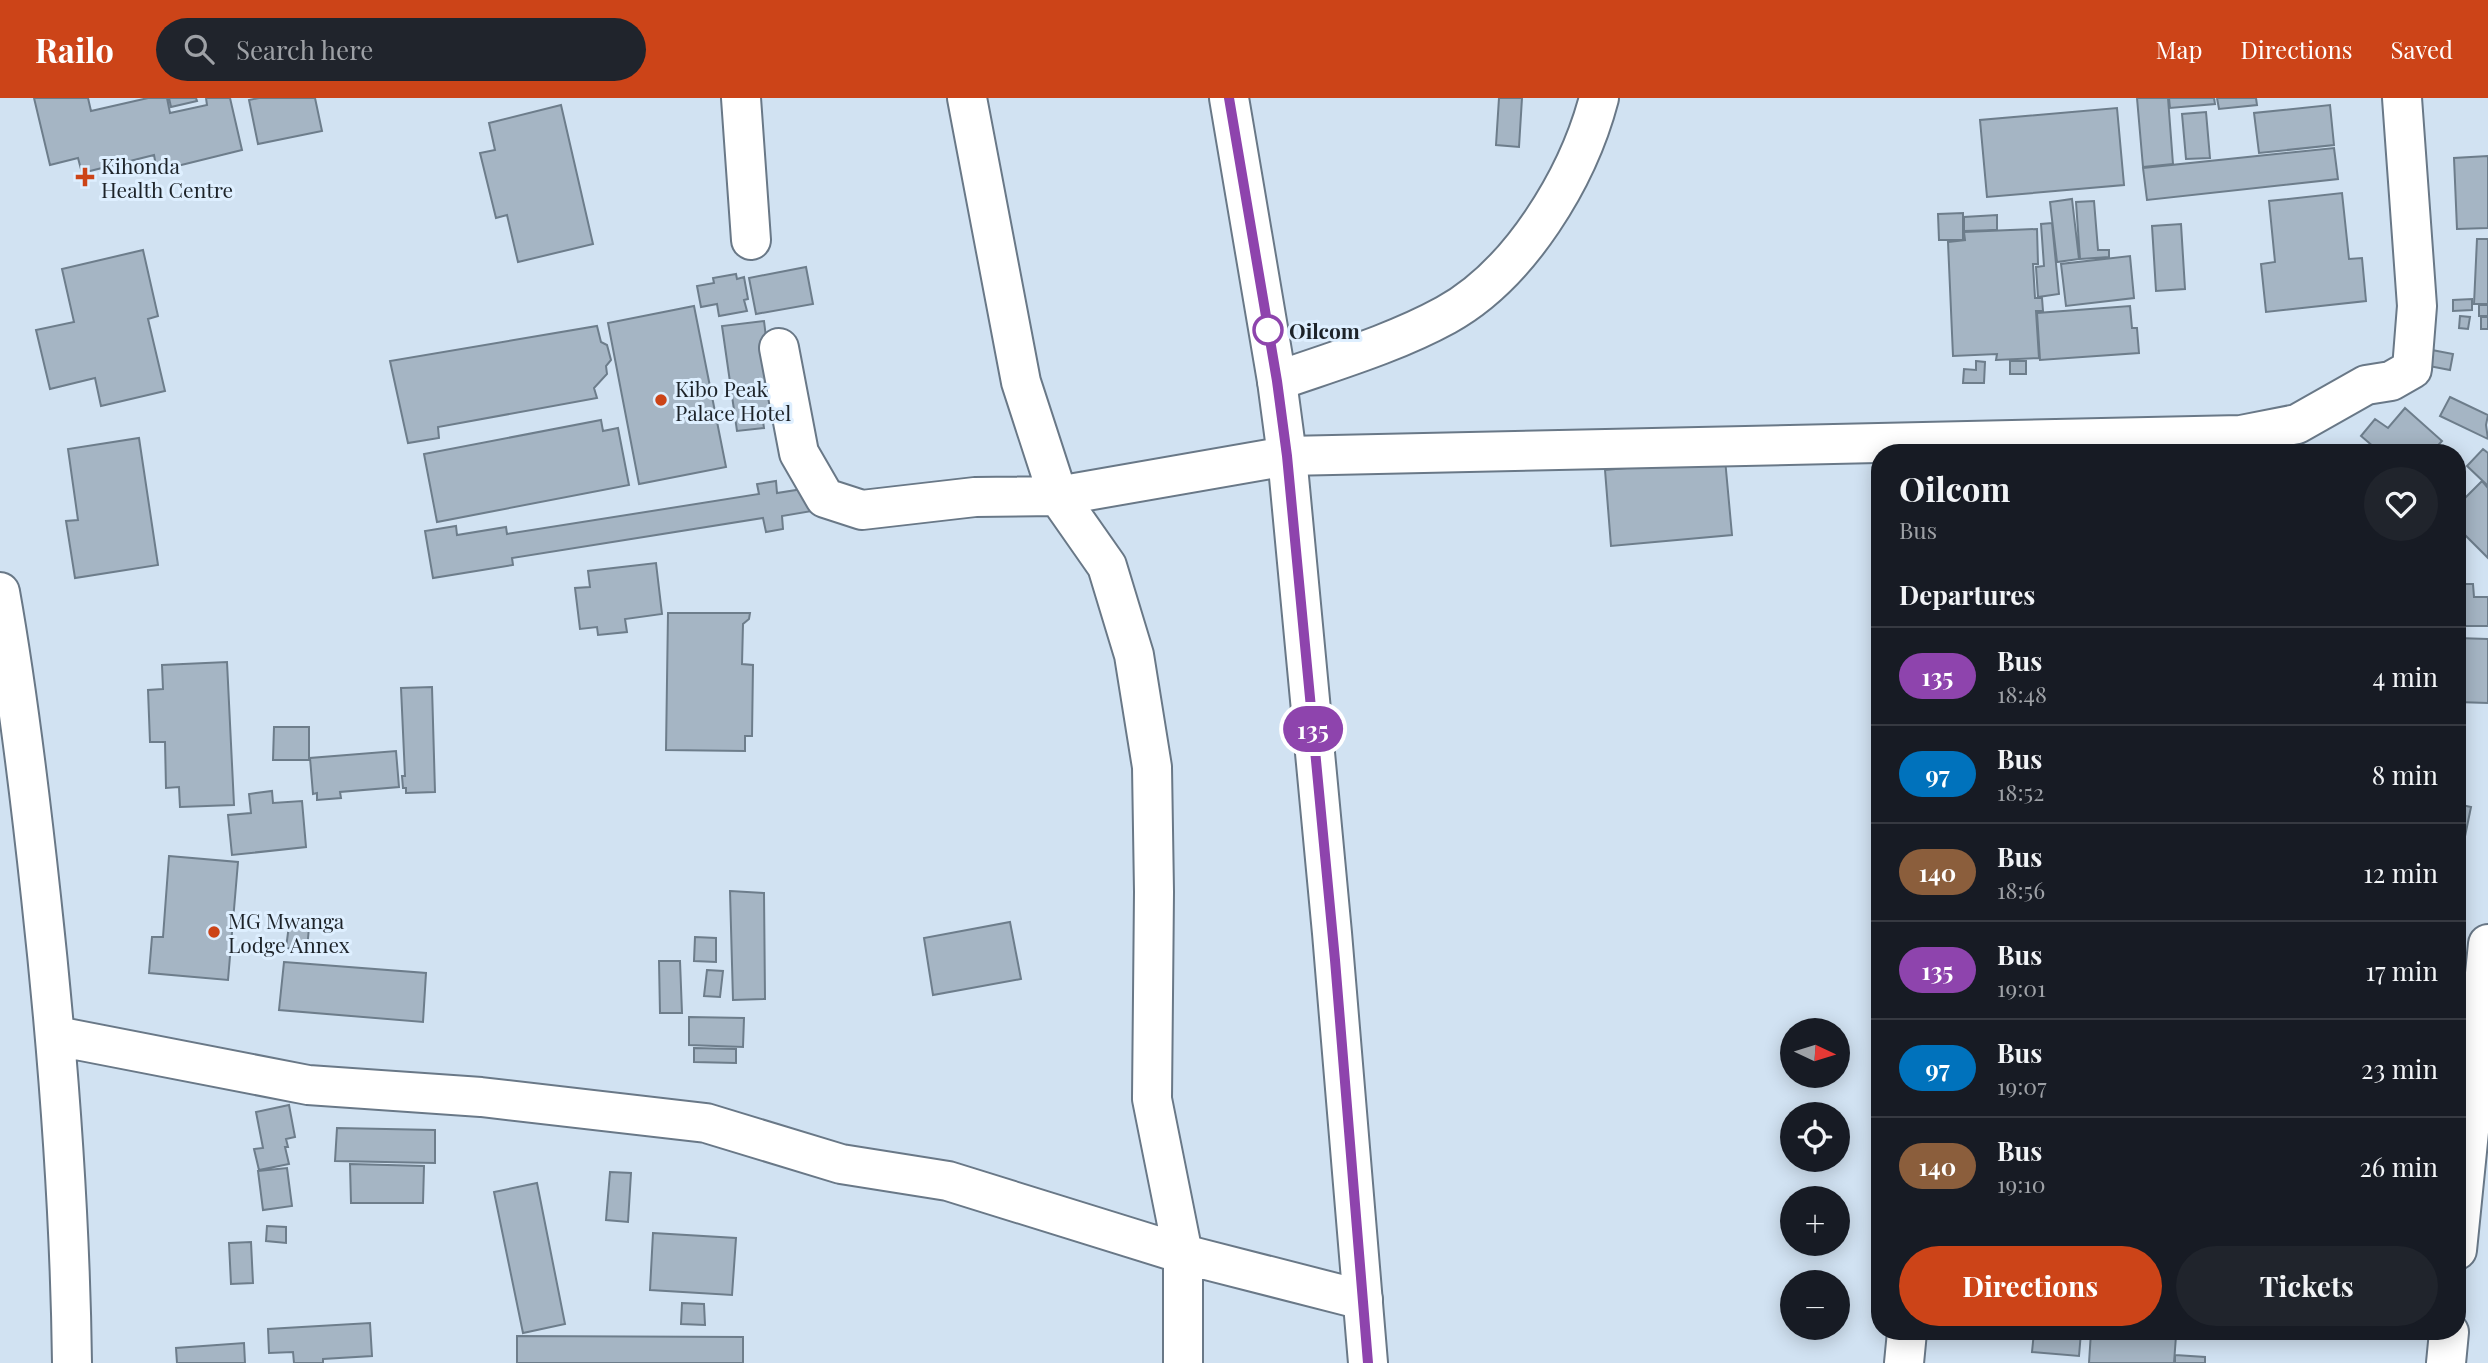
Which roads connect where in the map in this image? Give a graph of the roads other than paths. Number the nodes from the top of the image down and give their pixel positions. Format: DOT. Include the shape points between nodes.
graph roads {
  1 [pos="741,98"];
  2 [pos="967,98"];
  3 [pos="1229,98"];
  4 [pos="1599,98"];
  5 [pos="2402,98"];
  6 [pos="751,240"];
  7 [pos="779,348"];
  8 [pos="1277,381"];
  9 [pos="2017,444"];
  10 [pos="1871,449"];
  11 [pos="1287,456"];
  12 [pos="1058,496"];
  13 [pos="0,592"];
  14 [pos="2466,937"];
  15 [pos="2488,937"];
  16 [pos="2488,944"];
  17 [pos="56,1036"];
  18 [pos="2466,1161"];
  19 [pos="1183,1254"];
  20 [pos="1363,1300"];
  21 [pos="1906,1340"];
  22 [pos="2448,1340"];
  23 [pos="72,1363"];
  24 [pos="1183,1363"];
  25 [pos="1368,1363"];
  26 [pos="1904,1363"];
  27 [pos="2446,1363"];
  1 -- 6 [label="main road"];
  2 -- 12 [label="main road" via="1021,382"];
  3 -- 8 [label="main road"];
  4 -- 8 [label="main road" via="1591,129 1548,214 1513,259 1480,290 1448,314 1396,340"];
  5 -- 9 [label="main road" via="2417,306 2412,369 2391,381 2366,385 2297,424 2241,435"];
  7 -- 12 [label="main road" via="799,453 825,498 862,510 975,497"];
  8 -- 11 [label="main road"];
  10 -- 11 [label="main road"];
  11 -- 12 [label="main road"];
  11 -- 20 [label="main road"];
  12 -- 19 [label="main road" via="1107,566 1136,667 1152,767 1152,1099"];
  13 -- 17 [label="main road" via="27,771"];
  14 -- 15 [label="main road"];
  16 -- 18 [label="main road"];
  17 -- 19 [label="main road" via="308,1085 481,1097 706,1122 841,1164 948,1181"];
  17 -- 23 [label="main road"];
  19 -- 20 [label="main road"];
  19 -- 24 [label="main road"];
  20 -- 25 [label="main road"];
  21 -- 26 [label="main road"];
  22 -- 27 [label="main road"];
}
